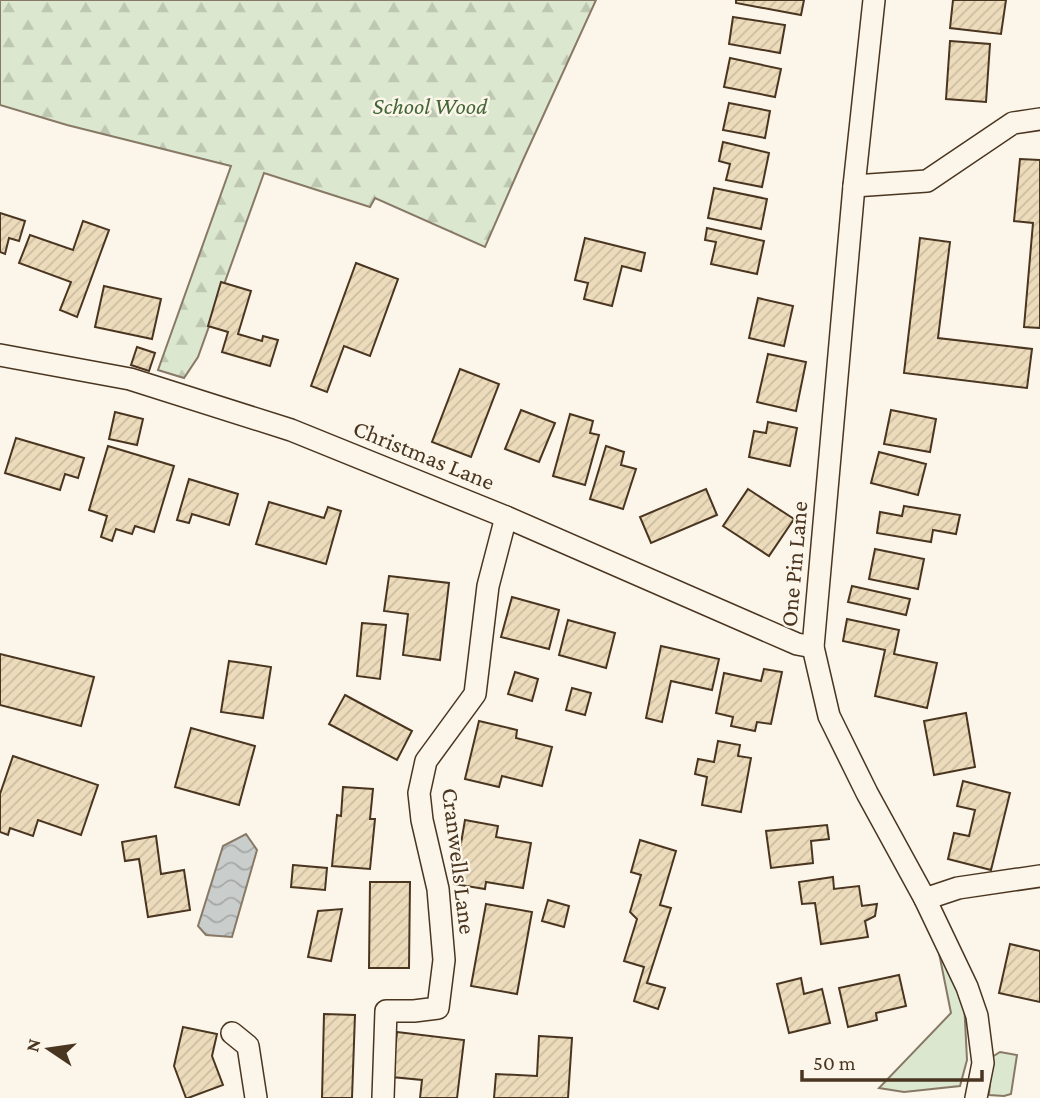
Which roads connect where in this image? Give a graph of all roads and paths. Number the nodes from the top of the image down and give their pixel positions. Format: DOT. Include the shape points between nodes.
graph roads {
  1 [pos="874,0"];
  2 [pos="1040,119"];
  3 [pos="854,186"];
  4 [pos="0,355"];
  5 [pos="506,517"];
  6 [pos="813,647"];
  7 [pos="1040,876"];
  8 [pos="925,899"];
  9 [pos="232,1033"];
  10 [pos="256,1098"];
  11 [pos="383,1098"];
  12 [pos="976,1098"];
  1 -- 3 [label="street, One Pin Lane"];
  2 -- 3 [label="street" via="1013,123 927,181"];
  3 -- 6 [label="street, One Pin Lane"];
  4 -- 5 [label="street, Christmas Lane" via="130,379 291,430"];
  5 -- 6 [label="street, Christmas Lane"];
  5 -- 11 [label="street, Cranwells Lane" via="488,586 475,694 426,761 419,793 438,889 444,960 438,1008 386,1011"];
  6 -- 8 [label="street, One Pin Lane" via="829,716"];
  7 -- 8 [label="street" via="958,888"];
  8 -- 12 [label="street, One Pin Lane" via="977,1016 983,1063"];
  9 -- 10 [label="street" via="248,1046"];
}
